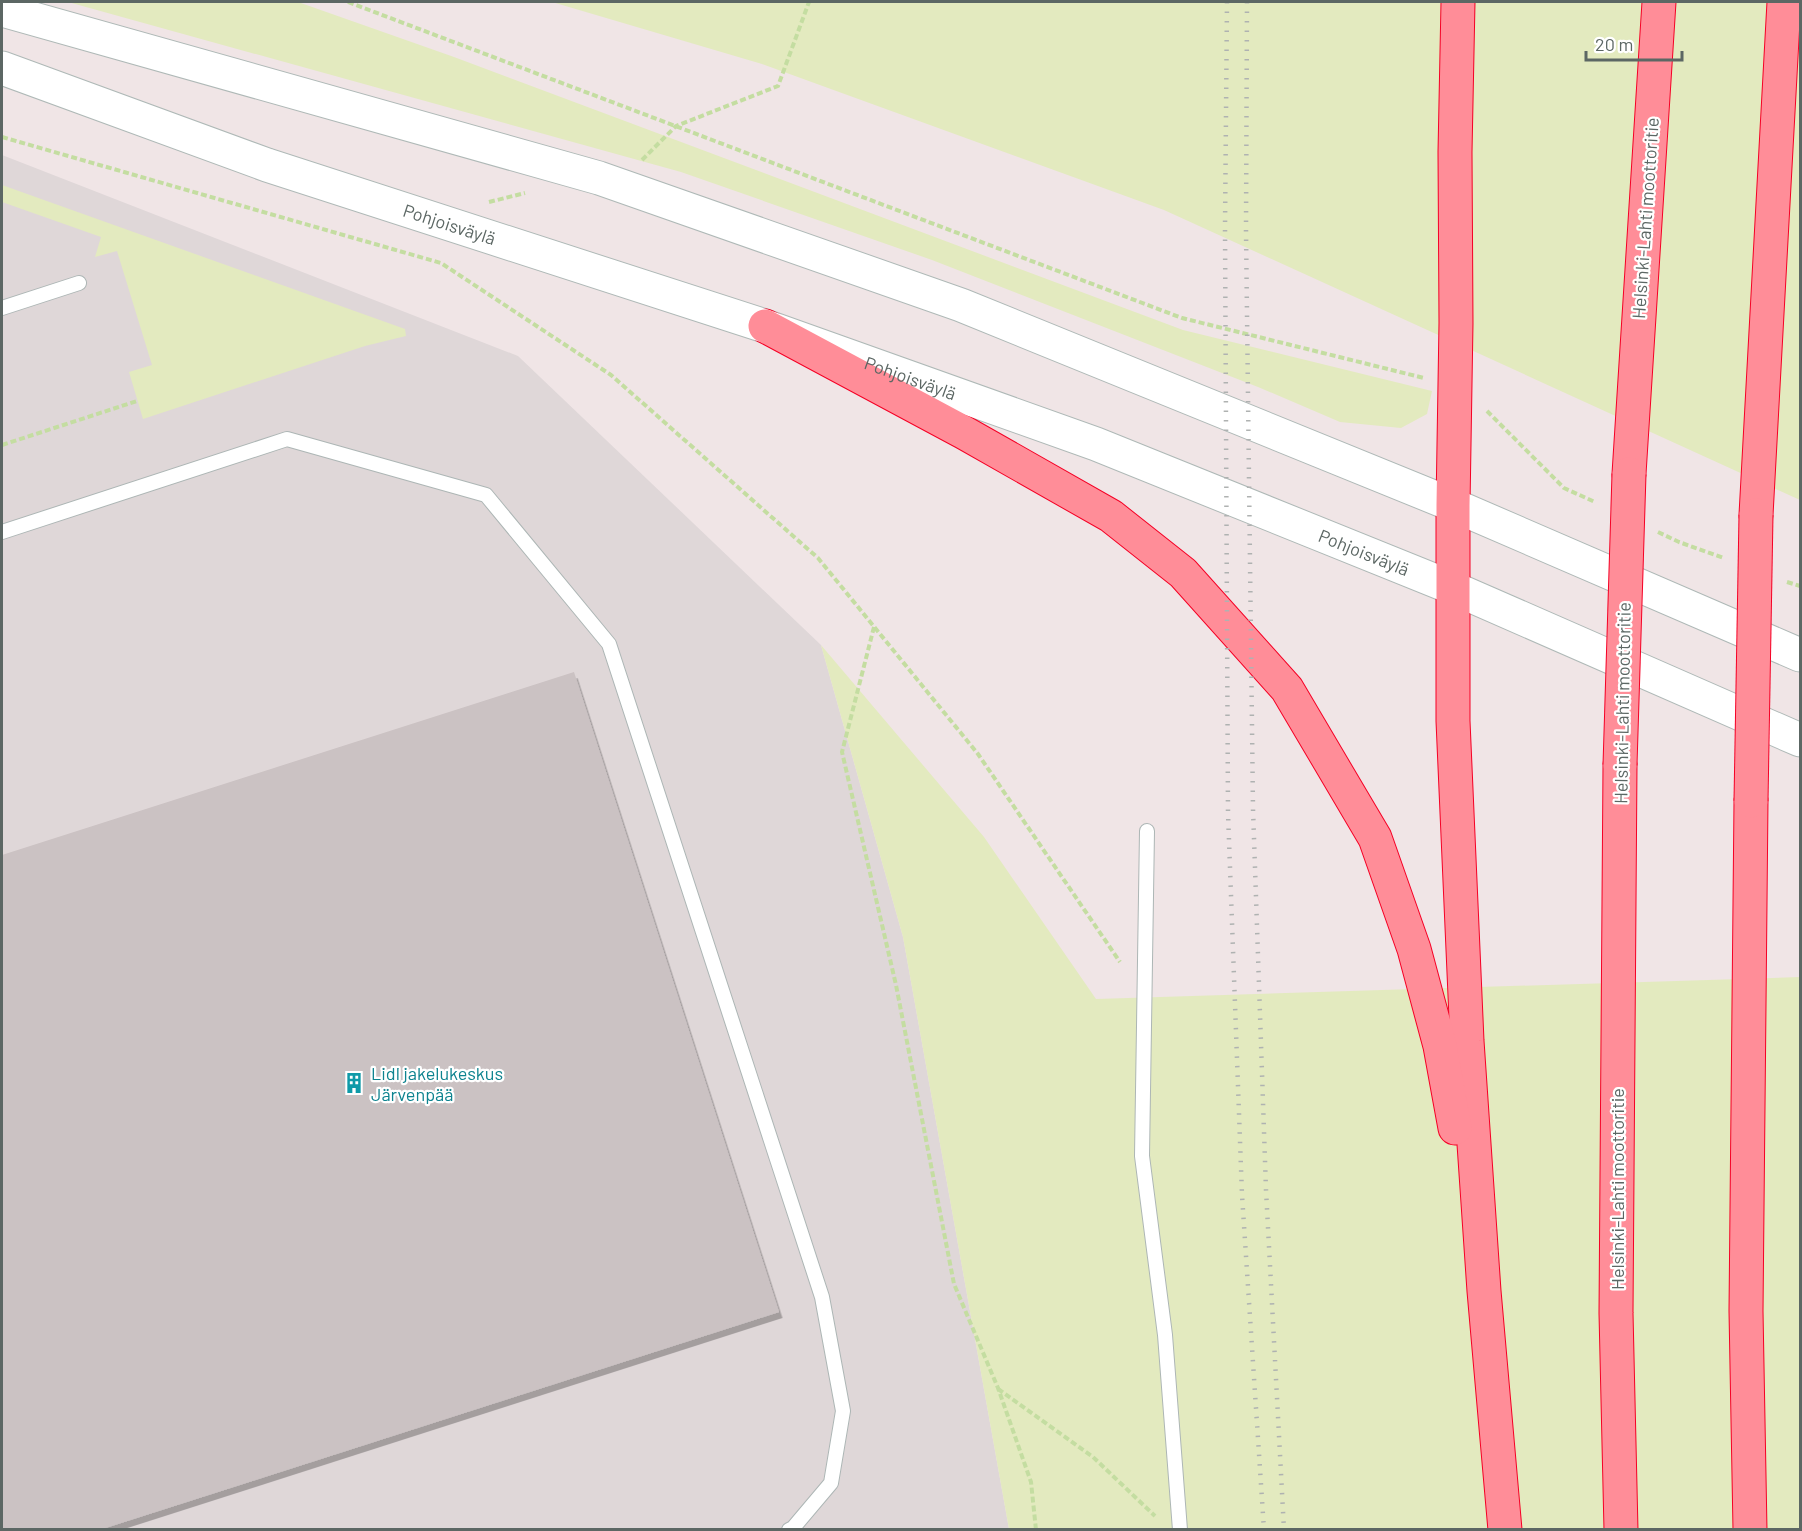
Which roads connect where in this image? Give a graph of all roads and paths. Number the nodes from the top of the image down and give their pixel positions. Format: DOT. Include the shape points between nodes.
graph roads {
  1 [pos="348,2"];
  2 [pos="809,2"];
  3 [pos="1458,2"];
  4 [pos="1659,2"];
  5 [pos="1784,2"];
  6 [pos="2,10"];
  7 [pos="2,68"];
  8 [pos="676,126"];
  9 [pos="2,137"];
  10 [pos="79,283"];
  11 [pos="2,308"];
  12 [pos="765,326"];
  13 [pos="1431,380"];
  14 [pos="137,401"];
  15 [pos="2,445"];
  16 [pos="1453,505"];
  17 [pos="2,532"];
  18 [pos="1453,588"];
  19 [pos="874,627"];
  20 [pos="1800,655"];
  21 [pos="1800,740"];
  22 [pos="1147,831"];
  23 [pos="1145,997"];
  24 [pos="1484,1291"];
  25 [pos="998,1388"];
  26 [pos="1161,1521"];
  27 [pos="789,1530"];
  28 [pos="1036,1530"];
  29 [pos="1180,1530"];
  30 [pos="1505,1530"];
  31 [pos="1621,1530"];
  32 [pos="1750,1530"];
  1 -- 8 [label="path"];
  2 -- 8 [label="path" via="778,86"];
  3 -- 16 [label="highway"];
  4 -- 31 [label="highway, Helsinki-Lahti moottoritie, bridge" via="1629,474 1620,765 1616,1313"];
  5 -- 32 [label="highway, bridge" via="1756,515 1746,1299"];
  6 -- 16 [label="main road" via="599,178 961,305"];
  7 -- 12 [label="main road, Pohjoisväylä" via="267,165"];
  8 -- 13 [label="path" via="1182,318"];
  9 -- 19 [label="path" via="441,263 611,375 818,558"];
  10 -- 11 [label="lane"];
  12 -- 18 [label="main road, Pohjoisväylä" via="1096,444"];
  12 -- 24 [label="highway" via="1111,516 1183,573 1287,689 1375,838 1414,949 1440,1046"];
  14 -- 15 [label="path"];
  16 -- 18 [label="highway"];
  16 -- 20 [label="main road"];
  17 -- 27 [label="lane" via="287,439 486,495 609,644 822,1298 843,1411 831,1483"];
  18 -- 21 [label="main road, Pohjoisväylä"];
  18 -- 24 [label="highway" via="1454,733 1467,1041"];
  19 -- 23 [label="path" via="978,754"];
  19 -- 25 [label="path" via="842,752 896,985 954,1284"];
  22 -- 23 [label="lane"];
  23 -- 29 [label="lane" via="1142,1156 1165,1335"];
  24 -- 30 [label="highway"];
  25 -- 26 [label="path" via="1093,1457"];
  25 -- 28 [label="path" via="1032,1482"];
}
